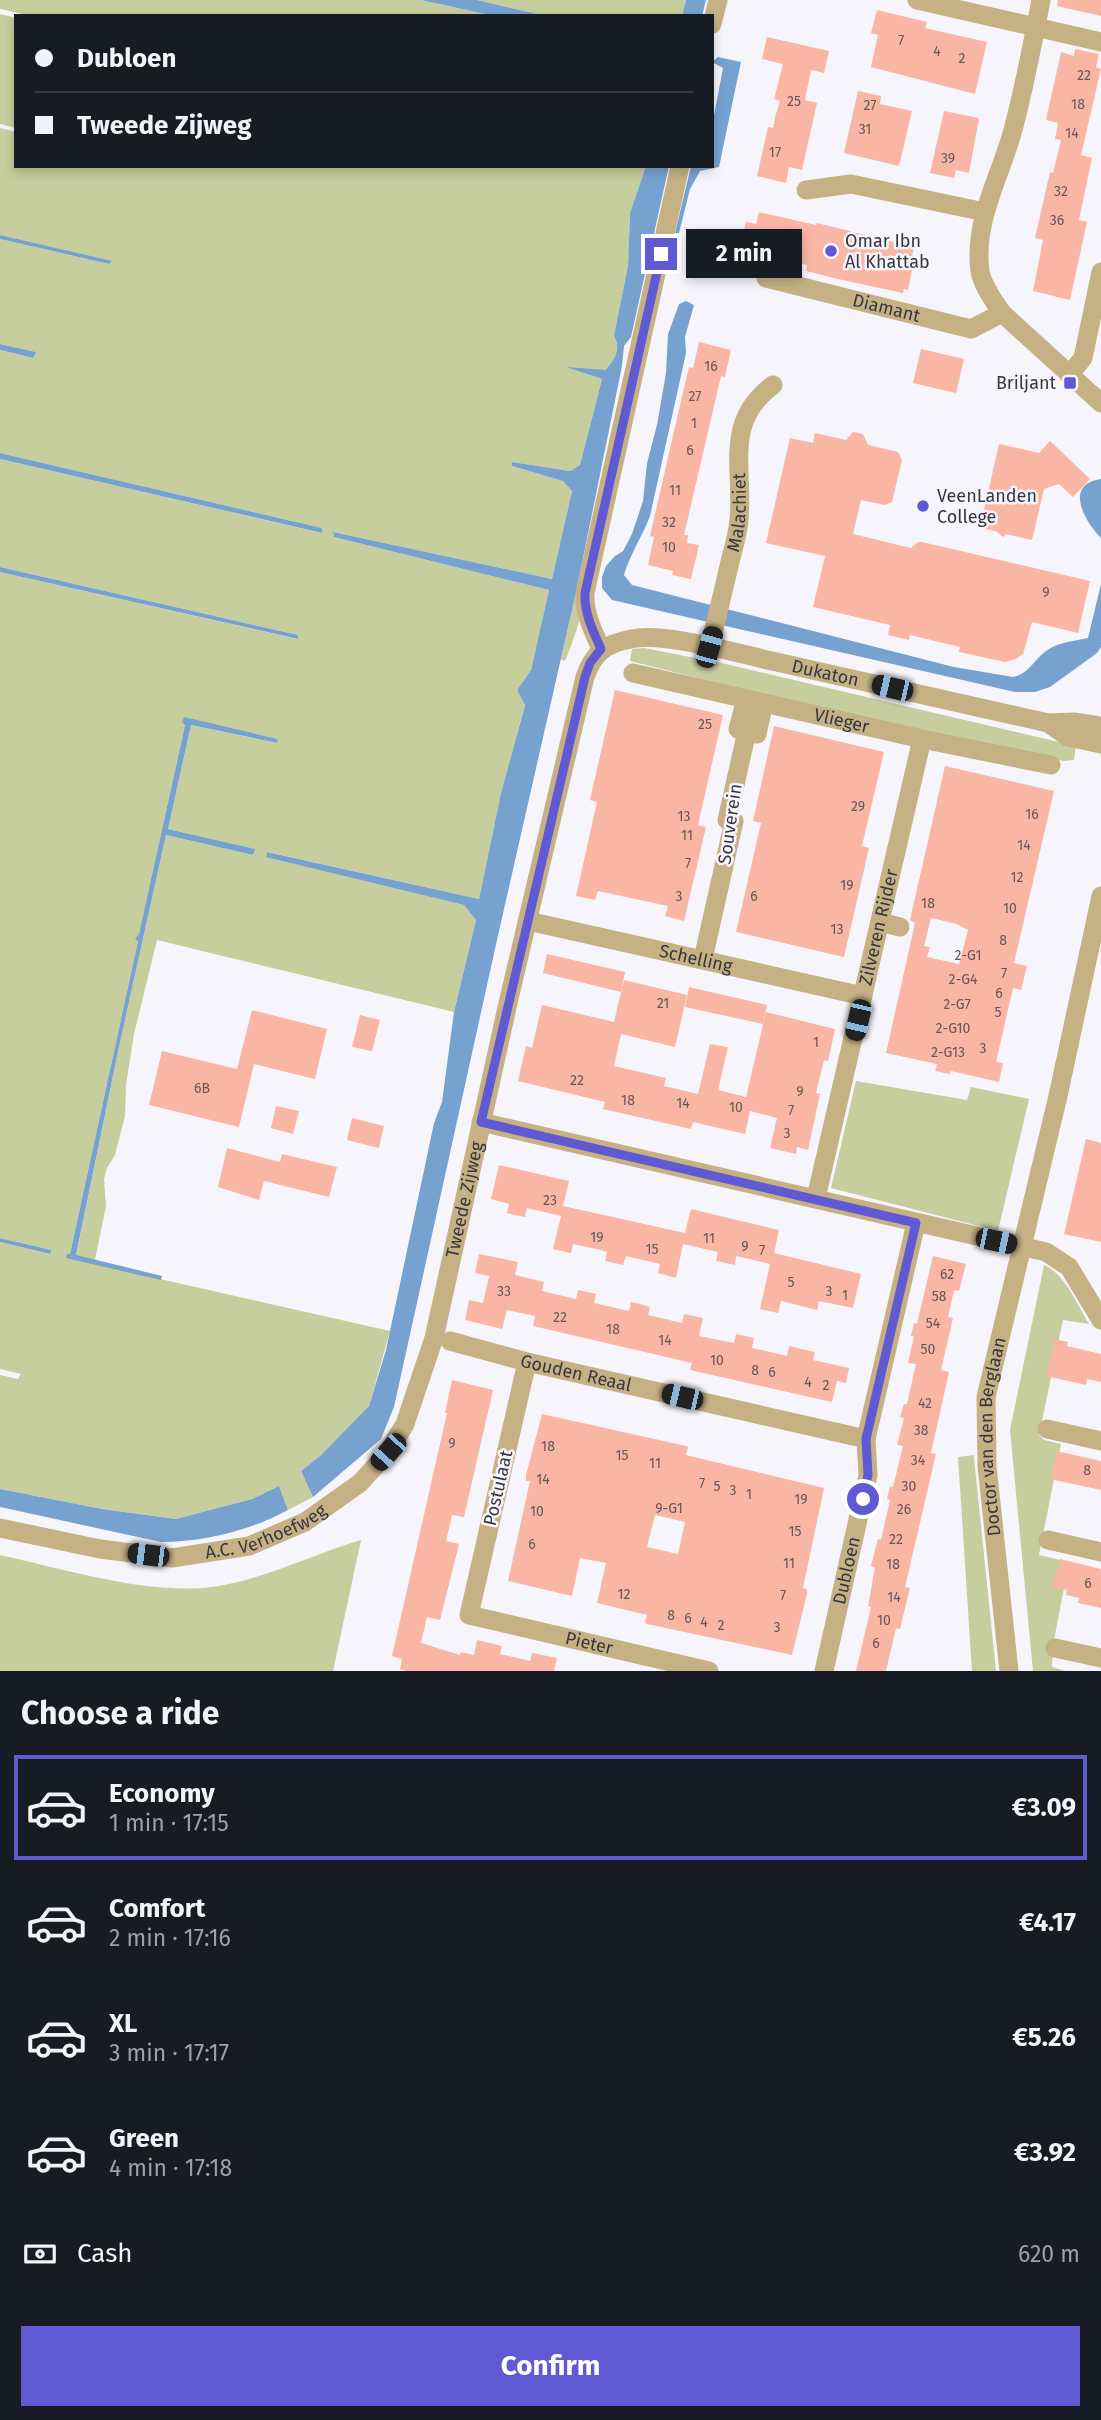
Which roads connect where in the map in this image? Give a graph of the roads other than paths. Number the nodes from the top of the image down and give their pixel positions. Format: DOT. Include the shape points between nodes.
graph roads {
  1 [pos="917,0"];
  2 [pos="1041,0"];
  3 [pos="1035,28"];
  4 [pos="1101,42"];
  5 [pos="680,168"];
  6 [pos="806,190"];
  7 [pos="985,212"];
  8 [pos="1101,272"];
  9 [pos="766,278"];
  10 [pos="1003,313"];
  11 [pos="1069,376"];
  12 [pos="773,385"];
  13 [pos="1101,403"];
  14 [pos="709,647"];
  15 [pos="601,649"];
  16 [pos="633,673"];
  17 [pos="755,701"];
  18 [pos="1048,723"];
  19 [pos="1101,726"];
  20 [pos="922,739"];
  21 [pos="1101,744"];
  22 [pos="1051,765"];
  23 [pos="1101,896"];
  24 [pos="528,921"];
  25 [pos="880,922"];
  26 [pos="901,927"];
  27 [pos="704,959"];
  28 [pos="863,996"];
  29 [pos="481,1122"];
  30 [pos="816,1198"];
  31 [pos="916,1223"];
  32 [pos="1021,1247"];
  33 [pos="1101,1320"];
  34 [pos="442,1339"];
  35 [pos="527,1362"];
  36 [pos="1047,1429"];
  37 [pos="866,1439"];
  38 [pos="1101,1441"];
  39 [pos="0,1528"];
  40 [pos="1048,1539"];
  41 [pos="1101,1552"];
  42 [pos="469,1615"];
  43 [pos="1055,1647"];
  44 [pos="1101,1658"];
  45 [pos="709,1671"];
  46 [pos="824,1671"];
  47 [pos="1009,1671"];
  1 -- 3 [label="street"];
  2 -- 3 [label="street"];
  3 -- 4 [label="street"];
  3 -- 7 [label="street" via="1014,128"];
  5 -- 15 [label="street" via="585,593 591,627"];
  6 -- 7 [label="street" via="851,184"];
  7 -- 10 [label="street" via="980,273"];
  8 -- 11 [label="street" via="1083,358"];
  9 -- 10 [label="street, Diamant" via="971,329"];
  10 -- 11 [label="street"];
  11 -- 13 [label="street"];
  12 -- 14 [label="street, Malachiet" via="748,411 740,436 739,520"];
  14 -- 15 [label="street, Dukaton" via="652,637"];
  14 -- 18 [label="street, Dukaton"];
  15 -- 24 [label="street, Tweede Zijweg" via="585,677"];
  16 -- 17 [label="street, Vlieger"];
  17 -- 20 [label="street, Vlieger"];
  17 -- 27 [label="street, Souverein" via="738,729 747,731 727,820 734,821"];
  18 -- 19 [label="street, Dukaton"];
  18 -- 21 [label="street, Dukaton" via="1068,737"];
  20 -- 22 [label="street, Vlieger"];
  20 -- 25 [label="street, Zilveren Rijder"];
  23 -- 32 [label="street, Doctor van den Berglaan"];
  24 -- 27 [label="street, Schelling"];
  24 -- 29 [label="street, Tweede Zijweg"];
  25 -- 26 [label="street"];
  25 -- 28 [label="street, Zilveren Rijder"];
  27 -- 28 [label="street, Schelling"];
  28 -- 30 [label="street, Zilveren Rijder"];
  29 -- 30 [label="street"];
  29 -- 34 [label="street, Tweede Zijweg" via="461,1185"];
  30 -- 31 [label="street"];
  31 -- 32 [label="street"];
  31 -- 37 [label="street, Dubloen"];
  32 -- 33 [label="street" via="1045,1252 1069,1267"];
  32 -- 47 [label="street, Doctor van den Berglaan" via="986,1397 985,1432"];
  34 -- 35 [label="street, Gouden Reaal"];
  34 -- 39 [label="street, A.C. Verhoefweg" via="405,1424 360,1483 305,1522 249,1546 172,1558 100,1549"];
  35 -- 37 [label="street, Gouden Reaal"];
  35 -- 42 [label="street, Postulaat"];
  36 -- 38 [label="street"];
  37 -- 46 [label="street, Dubloen" via="868,1475"];
  40 -- 41 [label="street"];
  42 -- 45 [label="street, Pieter"];
  43 -- 44 [label="street"];
}
